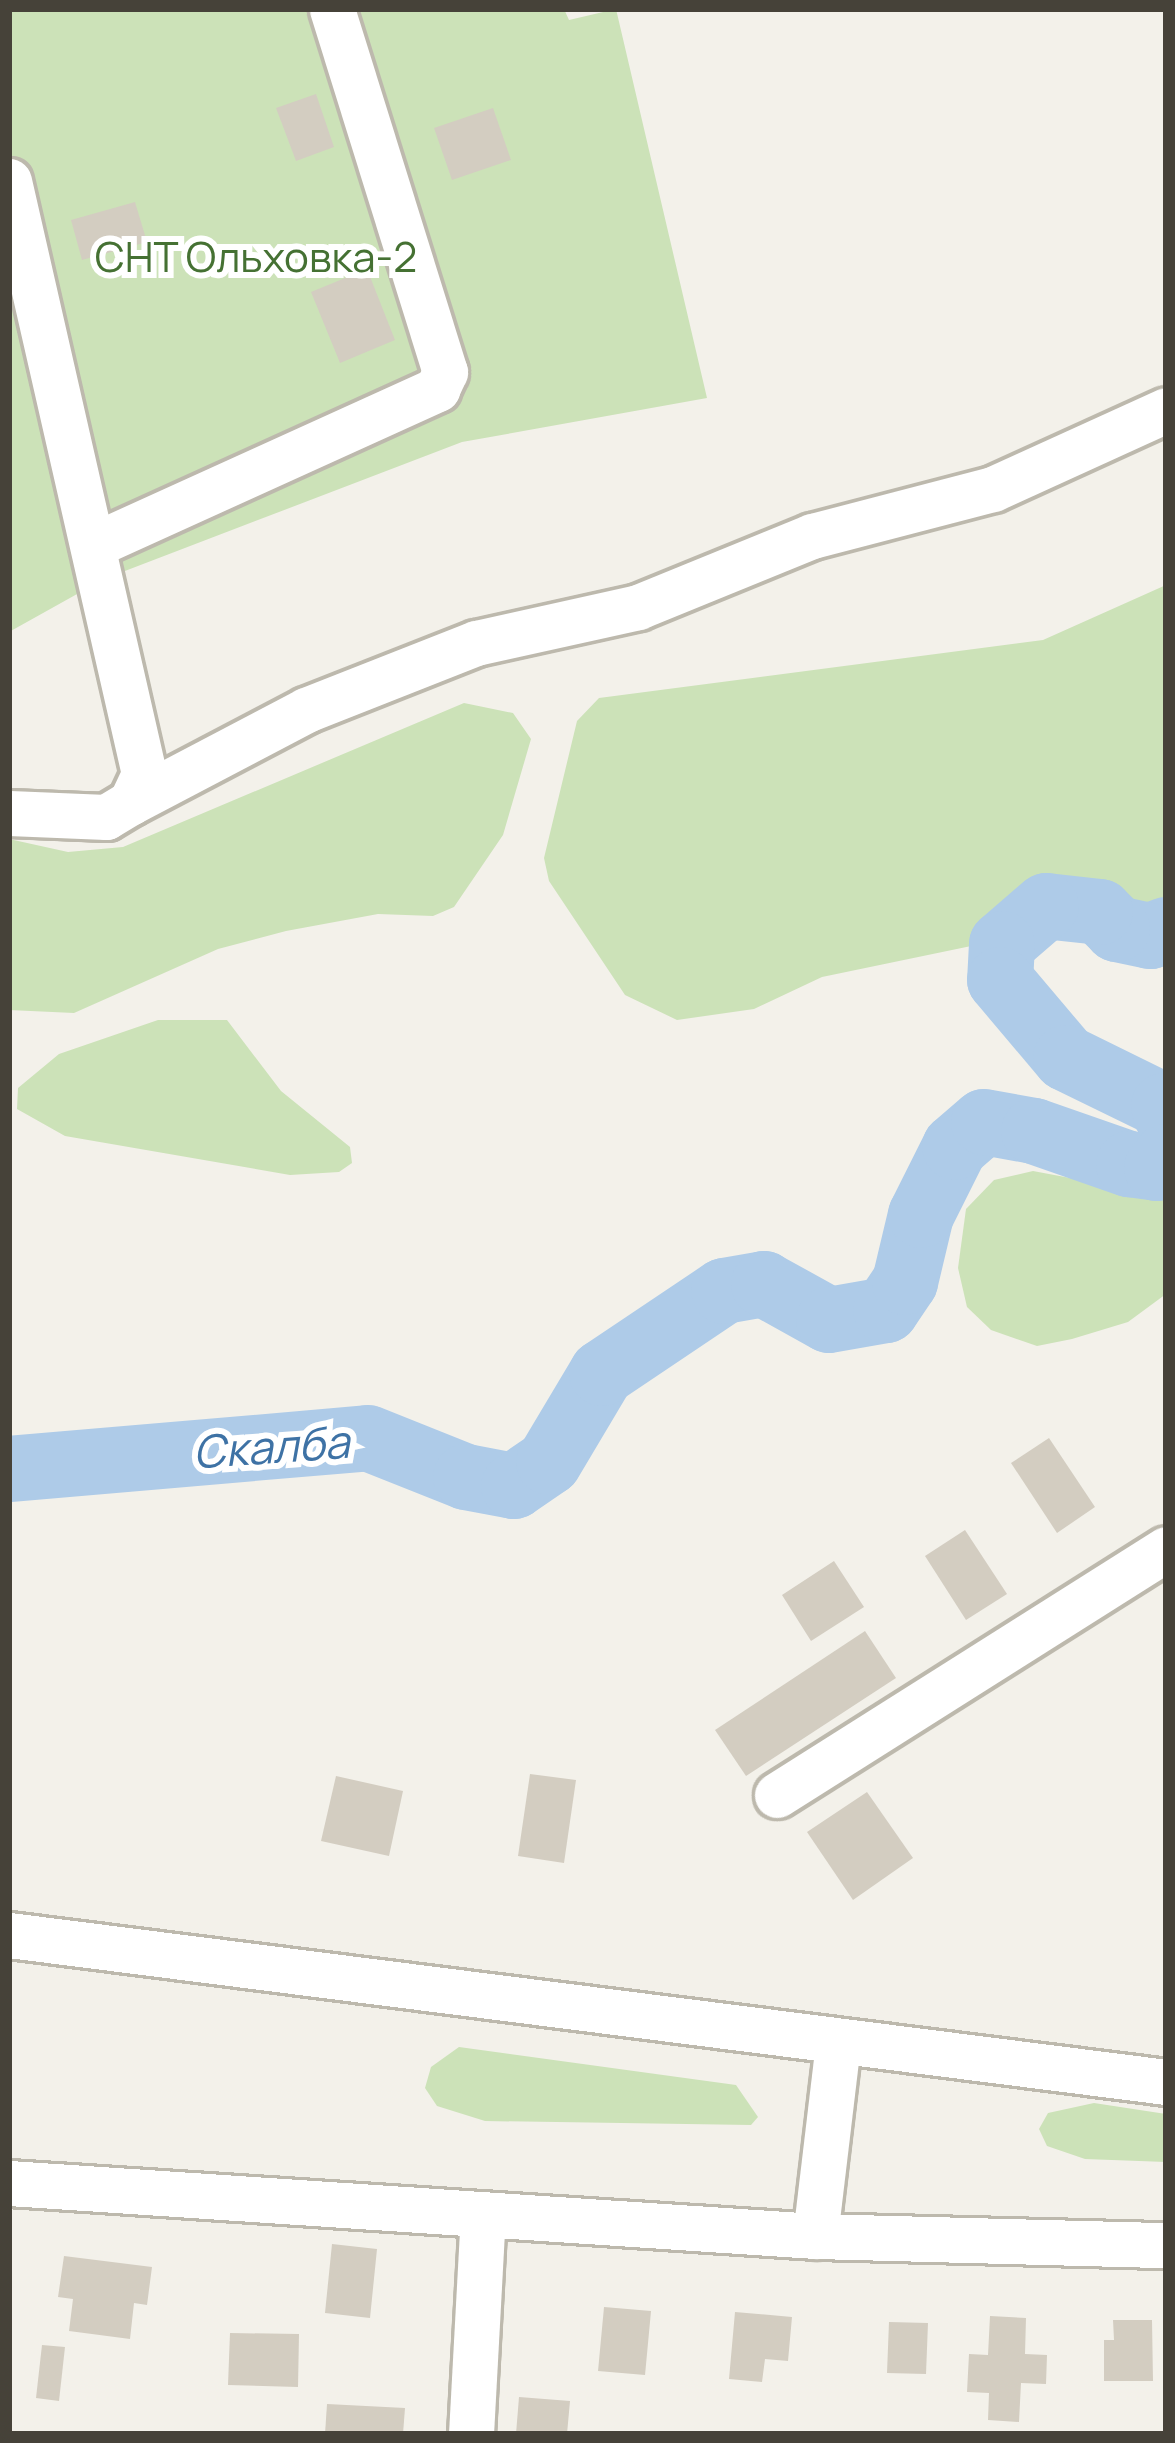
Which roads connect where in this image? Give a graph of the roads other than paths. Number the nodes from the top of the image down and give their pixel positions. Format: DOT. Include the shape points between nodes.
graph roads {
  1 [pos="332,9"];
  2 [pos="9,181"];
  3 [pos="1166,410"];
  4 [pos="100,562"];
  5 [pos="131,802"];
  6 [pos="9,813"];
  7 [pos="1166,1549"];
  8 [pos="777,1795"];
  9 [pos="9,1935"];
  10 [pos="838,2044"];
  11 [pos="1166,2082"];
  12 [pos="9,2183"];
  13 [pos="483,2215"];
  14 [pos="815,2236"];
  15 [pos="1166,2245"];
  16 [pos="471,2434"];
  1 -- 4 [label="street" via="445,372 437,389"];
  2 -- 4 [label="street"];
  3 -- 5 [label="street" via="993,489 812,536 638,607 476,643 306,710"];
  4 -- 5 [label="street" via="144,774"];
  5 -- 6 [label="street" via="106,818"];
  7 -- 8 [label="street"];
  9 -- 10 [label="street"];
  10 -- 11 [label="street"];
  10 -- 14 [label="street"];
  12 -- 13 [label="street"];
  13 -- 14 [label="street"];
  13 -- 16 [label="street"];
  14 -- 15 [label="street"];
}
